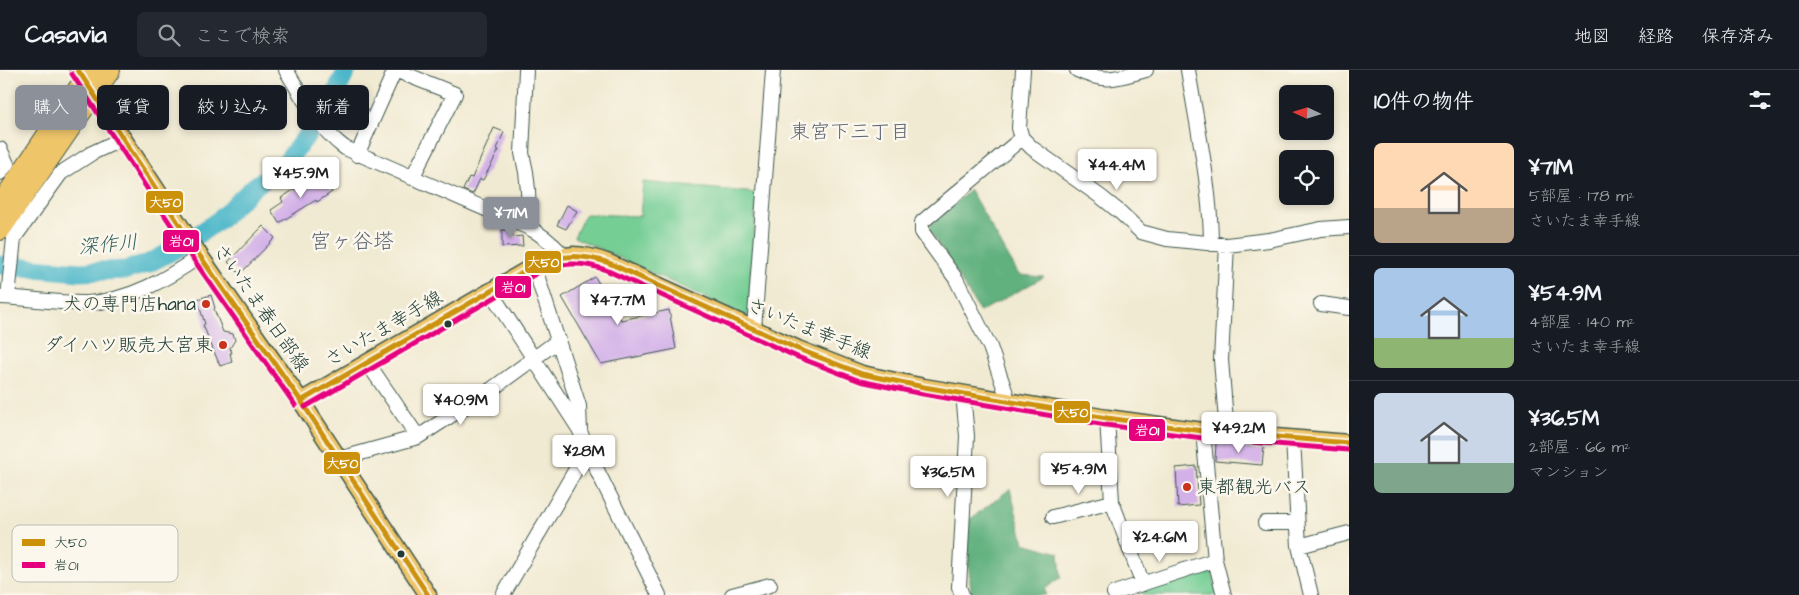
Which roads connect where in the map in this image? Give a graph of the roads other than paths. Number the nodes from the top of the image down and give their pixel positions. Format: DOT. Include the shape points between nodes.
graph roads {
  1 [pos="110,70"];
  2 [pos="286,70"];
  3 [pos="526,70"];
  4 [pos="773,70"];
  5 [pos="1023,70"];
  6 [pos="1077,70"];
  7 [pos="1146,70"];
  8 [pos="1188,70"];
  9 [pos="87,78"];
  10 [pos="124,138"];
  11 [pos="1022,138"];
  12 [pos="0,149"];
  13 [pos="357,155"];
  14 [pos="412,178"];
  15 [pos="8,192"];
  16 [pos="527,227"];
  17 [pos="1349,227"];
  18 [pos="0,230"];
  19 [pos="1211,244"];
  20 [pos="1227,245"];
  21 [pos="199,254"];
  22 [pos="563,255"];
  23 [pos="534,266"];
  24 [pos="490,291"];
  25 [pos="4,297"];
  26 [pos="1321,304"];
  27 [pos="1349,308"];
  28 [pos="754,329"];
  29 [pos="559,340"];
  30 [pos="534,358"];
  31 [pos="368,362"];
  32 [pos="963,394"];
  33 [pos="301,401"];
  34 [pos="1009,402"];
  35 [pos="1107,418"];
  36 [pos="1203,430"];
  37 [pos="580,432"];
  38 [pos="1227,433"];
  39 [pos="418,437"];
  40 [pos="1293,439"];
  41 [pos="1349,444"];
  42 [pos="587,450"];
  43 [pos="339,459"];
  44 [pos="1112,502"];
  45 [pos="1053,517"];
  46 [pos="1265,522"];
  47 [pos="1297,523"];
  48 [pos="1349,533"];
  49 [pos="1299,546"];
  50 [pos="1215,560"];
  51 [pos="1143,584"];
  52 [pos="770,586"];
  53 [pos="1114,593"];
  54 [pos="428,595"];
  55 [pos="503,595"];
  56 [pos="659,595"];
  57 [pos="732,595"];
  58 [pos="962,595"];
  59 [pos="1224,595"];
  60 [pos="1311,595"];
  1 -- 9 [label="highway"];
  2 -- 13 [label="street" via="327,133"];
  3 -- 16 [label="street" via="522,153 528,190"];
  4 -- 28 [label="street"];
  5 -- 11 [label="street" via="1019,128"];
  6 -- 7 [label="street" via="1099,79"];
  8 -- 19 [label="street" via="1208,199"];
  9 -- 10 [label="main road, さいたま春日部線"];
  9 -- 15 [label="highway"];
  10 -- 21 [label="main road, さいたま春日部線"];
  10 -- 25 [label="street" via="61,173 14,238"];
  11 -- 19 [label="street" via="1101,197 1141,232 1167,239"];
  11 -- 34 [label="street" via="922,222 922,232 956,279 990,347"];
  12 -- 15 [label="street" via="7,164"];
  13 -- 14 [label="street"];
  13 -- 14 [label="street" via="395,70 455,94"];
  14 -- 16 [label="street"];
  15 -- 18 [label="highway"];
  16 -- 22 [label="street" via="541,234"];
  17 -- 20 [label="street"];
  19 -- 20 [label="street"];
  20 -- 38 [label="street" via="1221,360"];
  21 -- 25 [label="street" via="166,278 108,301 86,303"];
  21 -- 33 [label="main road, さいたま春日部線"];
  22 -- 23 [label="main road, さいたま幸手線"];
  22 -- 28 [label="main road, さいたま幸手線" via="586,256 609,263"];
  23 -- 24 [label="main road, さいたま幸手線"];
  23 -- 29 [label="street"];
  24 -- 30 [label="street"];
  24 -- 31 [label="main road, さいたま幸手線"];
  26 -- 27 [label="street"];
  28 -- 32 [label="main road, さいたま幸手線" via="862,374"];
  29 -- 30 [label="street"];
  29 -- 37 [label="street" via="579,406"];
  30 -- 37 [label="street"];
  30 -- 39 [label="street"];
  31 -- 33 [label="main road, さいたま幸手線"];
  31 -- 39 [label="street"];
  32 -- 34 [label="main road, さいたま幸手線"];
  32 -- 58 [label="street" via="967,436 959,587"];
  33 -- 43 [label="main road, さいたま春日部線"];
  34 -- 35 [label="main road, さいたま幸手線"];
  35 -- 36 [label="main road, さいたま幸手線"];
  35 -- 44 [label="street"];
  36 -- 38 [label="main road, さいたま幸手線"];
  36 -- 50 [label="street"];
  37 -- 42 [label="street"];
  38 -- 40 [label="main road, さいたま幸手線"];
  39 -- 43 [label="street"];
  40 -- 41 [label="main road, さいたま幸手線"];
  40 -- 47 [label="street"];
  42 -- 55 [label="street"];
  42 -- 56 [label="street"];
  43 -- 54 [label="main road, さいたま春日部線"];
  44 -- 45 [label="street"];
  44 -- 51 [label="street"];
  46 -- 47 [label="street"];
  47 -- 49 [label="street"];
  48 -- 49 [label="street"];
  49 -- 60 [label="street"];
  50 -- 51 [label="street"];
  50 -- 59 [label="street"];
  51 -- 53 [label="street"];
  52 -- 57 [label="street"];
}
